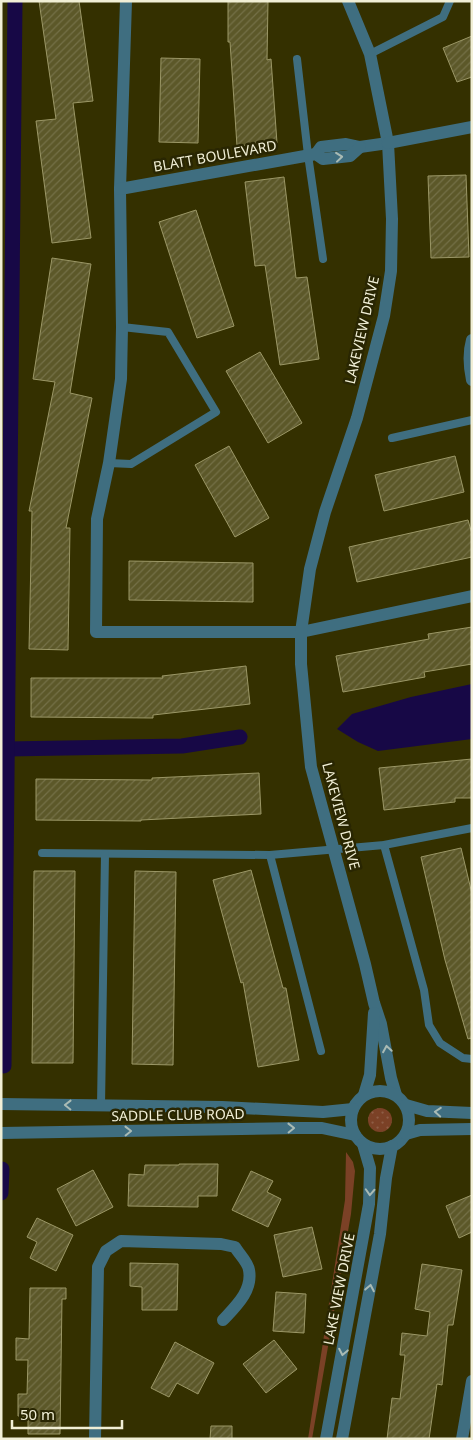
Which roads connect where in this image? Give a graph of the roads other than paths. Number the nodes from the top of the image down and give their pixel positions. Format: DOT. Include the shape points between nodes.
graph roads {
  1 [pos="126,1"];
  2 [pos="348,1"];
  3 [pos="450,1"];
  4 [pos="370,54"];
  5 [pos="296,58"];
  6 [pos="472,127"];
  7 [pos="388,143"];
  8 [pos="312,154"];
  9 [pos="120,189"];
  10 [pos="323,259"];
  11 [pos="122,327"];
  12 [pos="472,340"];
  13 [pos="472,380"];
  14 [pos="472,420"];
  15 [pos="392,438"];
  16 [pos="109,463"];
  17 [pos="472,596"];
  18 [pos="301,632"];
  19 [pos="472,828"];
  20 [pos="384,845"];
  21 [pos="334,850"];
  22 [pos="42,853"];
  23 [pos="105,854"];
  24 [pos="270,855"];
  25 [pos="374,1004"];
  26 [pos="321,1051"];
  27 [pos="472,1059"];
  28 [pos="364,1095"];
  29 [pos="396,1095"];
  30 [pos="1,1104"];
  31 [pos="406,1105"];
  32 [pos="101,1106"];
  33 [pos="353,1109"];
  34 [pos="472,1113"];
  35 [pos="472,1129"];
  36 [pos="1,1133"];
  37 [pos="406,1134"];
  38 [pos="359,1139"];
  39 [pos="392,1146"];
  40 [pos="223,1320"];
  41 [pos="472,1381"];
  42 [pos="95,1439"];
  43 [pos="326,1439"];
  44 [pos="342,1439"];
  45 [pos="462,1439"];
  1 -- 9 [label="street"];
  2 -- 4 [label="street, LAKEVIEW DRIVE"];
  3 -- 4 [label="lane" via="443,17"];
  4 -- 7 [label="street, LAKEVIEW DRIVE"];
  5 -- 8 [label="lane"];
  6 -- 7 [label="street, BLATT BOULEVARD"];
  7 -- 8 [label="street, BLATT BOULEVARD" via="360,147 334,145 321,147"];
  7 -- 18 [label="street, LAKEVIEW DRIVE" via="391,263 384,316 357,418 325,512 310,569"];
  8 -- 9 [label="street, BLATT BOULEVARD"];
  8 -- 10 [label="lane"];
  9 -- 11 [label="street"];
  11 -- 16 [label="street" via="121,380"];
  11 -- 16 [label="lane" via="168,332 216,412 131,464"];
  12 -- 13 [label="street" via="469,349"];
  14 -- 15 [label="lane"];
  16 -- 18 [label="street" via="97,520 96,632"];
  17 -- 18 [label="street"];
  18 -- 21 [label="street, LAKEVIEW DRIVE" via="311,767"];
  19 -- 20 [label="lane"];
  20 -- 21 [label="lane"];
  20 -- 27 [label="lane" via="424,990 429,1025 440,1043 463,1058"];
  21 -- 24 [label="lane"];
  21 -- 25 [label="street, LAKEVIEW DRIVE"];
  22 -- 23 [label="lane"];
  23 -- 24 [label="lane"];
  23 -- 32 [label="lane"];
  24 -- 26 [label="lane"];
  25 -- 28 [label="street, LAKEVIEW DRIVE" via="370,1075"];
  29 -- 25 [label="street, LAKEVIEW DRIVE, one-way"];
  28 -- 29 [label="street" via="380,1090"];
  28 -- 33 [label="street"];
  29 -- 31 [label="street"];
  32 -- 30 [label="street, SADDLE CLUB ROAD, one-way"];
  34 -- 31 [label="street, one-way" via="427,1111"];
  31 -- 37 [label="street" via="409,1125"];
  32 -- 33 [label="street, SADDLE CLUB ROAD" via="323,1112"];
  33 -- 38 [label="street" via="351,1126"];
  35 -- 37 [label="street" via="420,1130"];
  36 -- 38 [label="street, SADDLE CLUB ROAD, one-way" via="322,1128"];
  37 -- 39 [label="street"];
  38 -- 39 [label="street" via="372,1148"];
  38 -- 43 [label="street, LAKE VIEW DRIVE, one-way" via="370,1168 369,1204"];
  44 -- 39 [label="street, one-way" via="380,1234"];
  40 -- 42 [label="street" via="242,1300 248,1283 249,1270 235,1247 121,1241 106,1250 98,1267"];
  41 -- 45 [label="street"];
}
